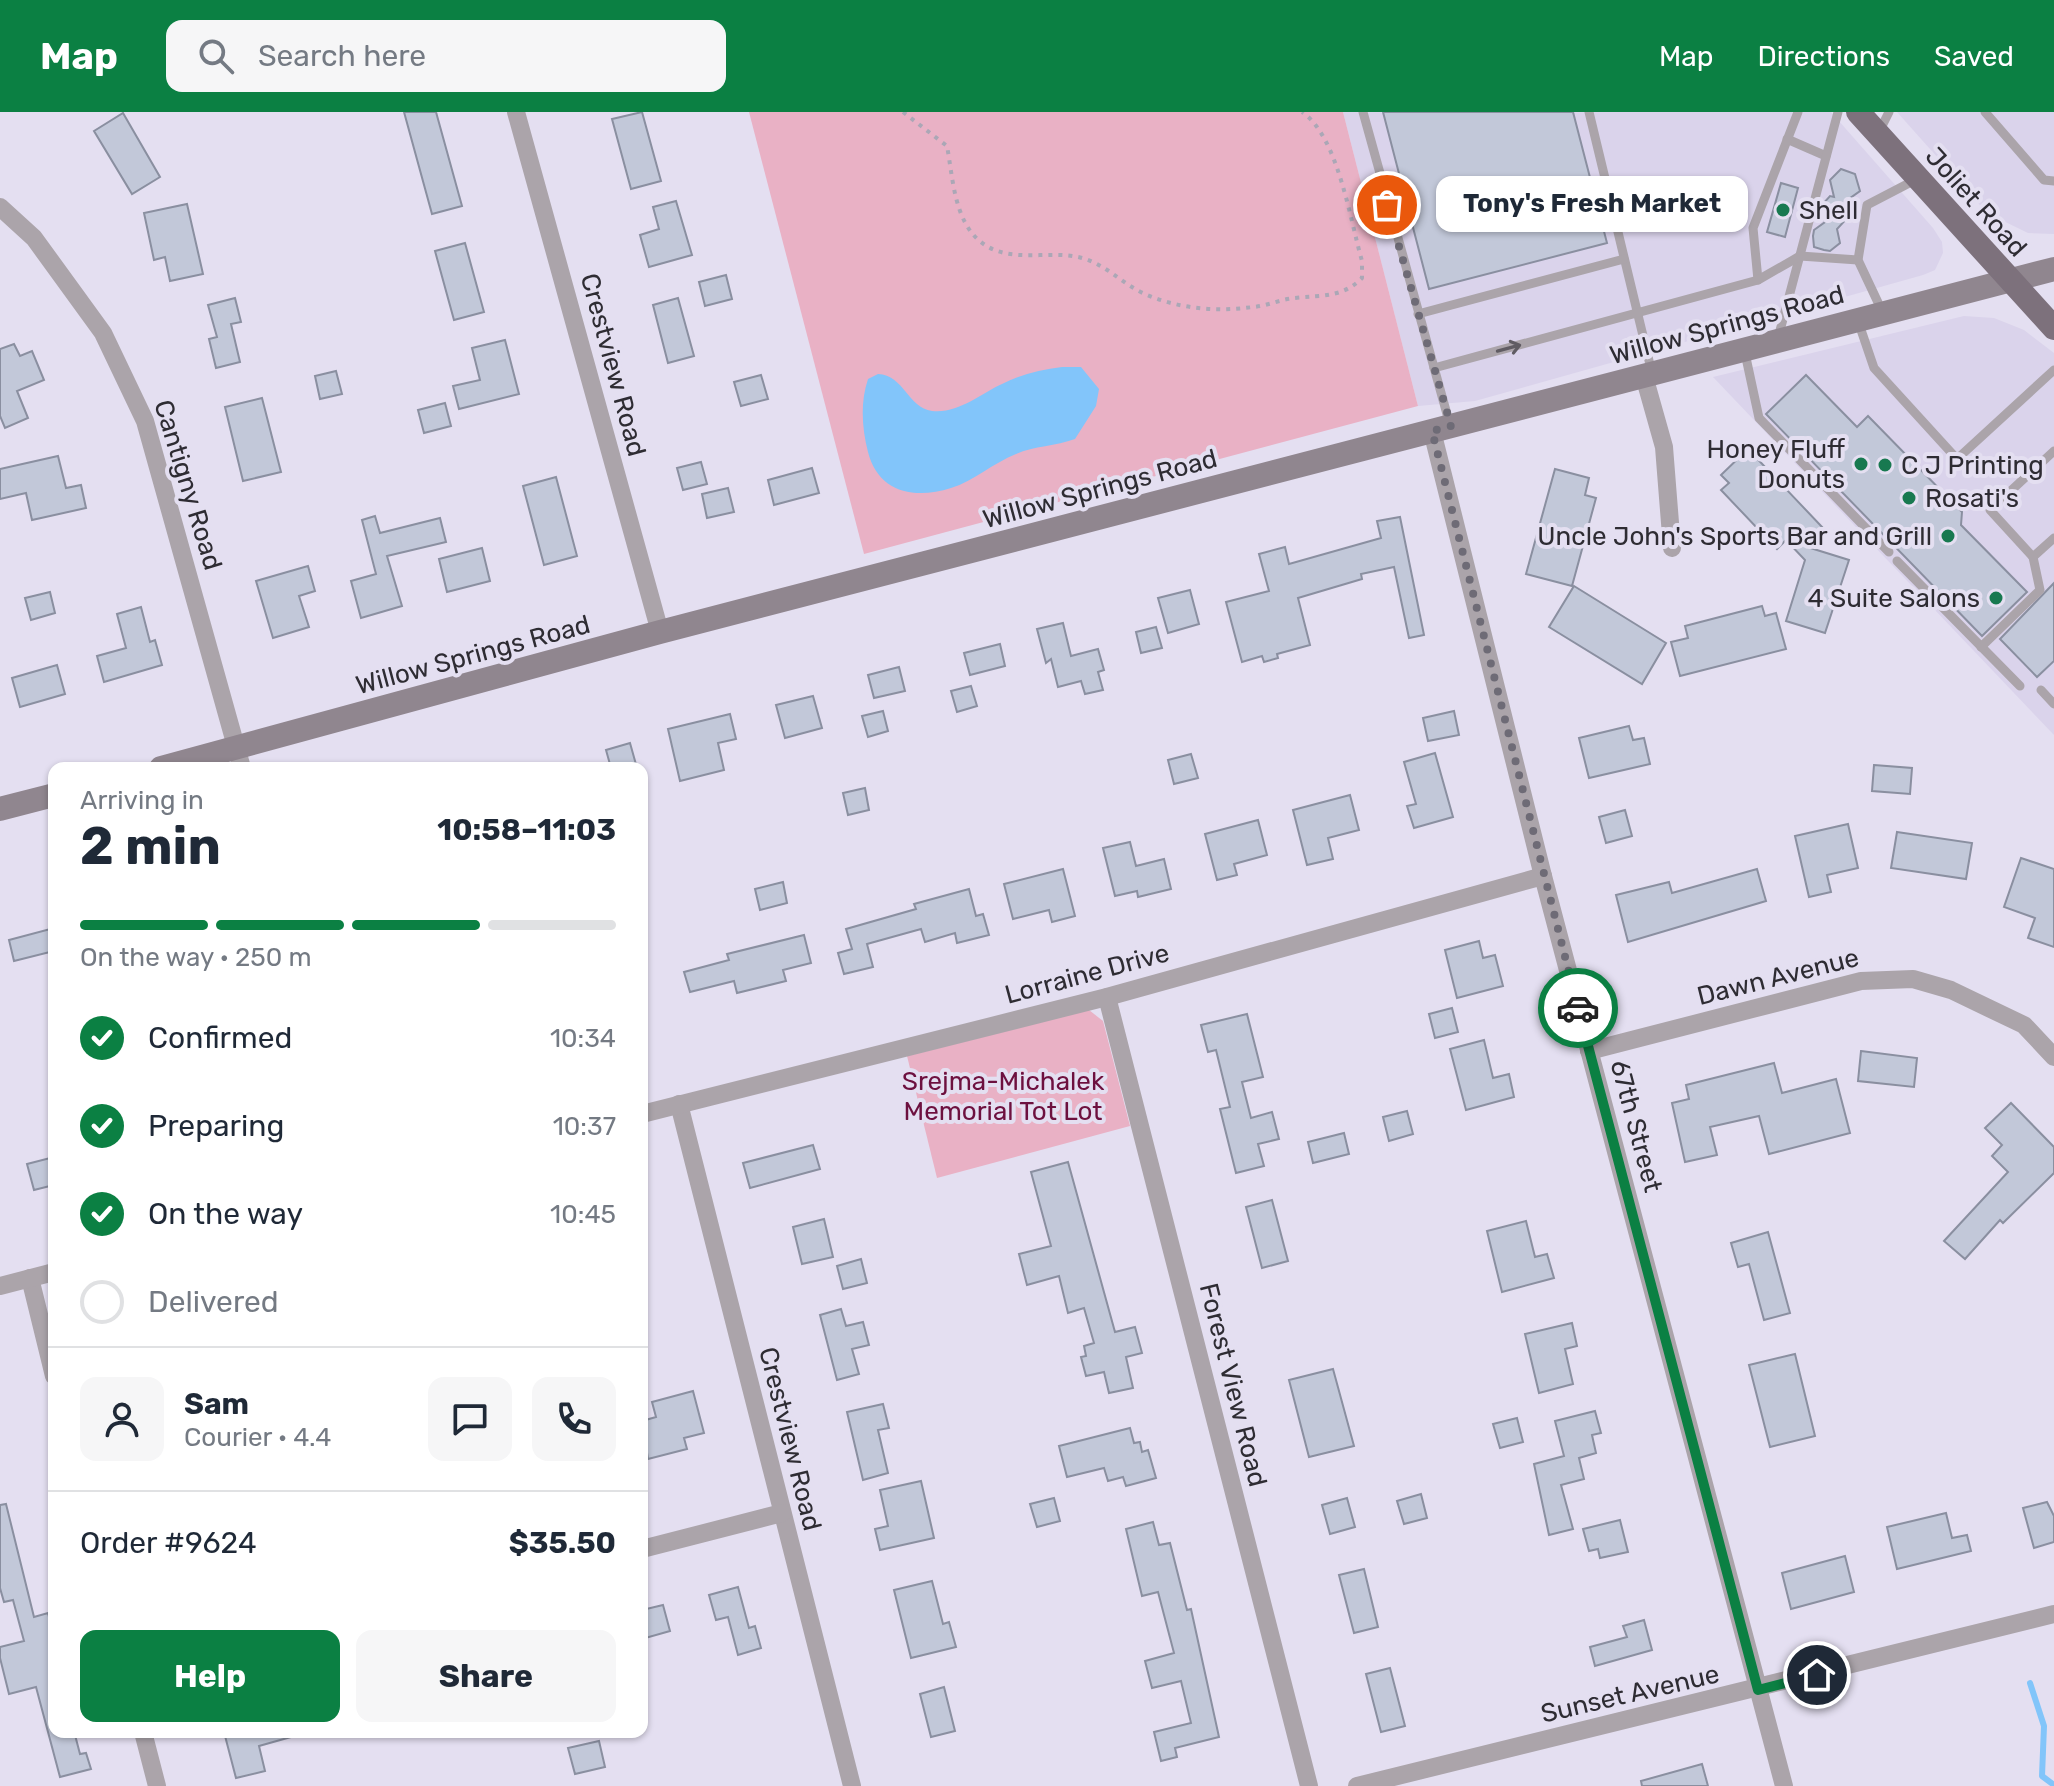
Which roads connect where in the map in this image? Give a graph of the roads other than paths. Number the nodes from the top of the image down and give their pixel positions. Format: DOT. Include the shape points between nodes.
graph roads {
  1 [pos="516,112"];
  2 [pos="1363,112"];
  3 [pos="1589,112"];
  4 [pos="1798,112"];
  5 [pos="1838,112"];
  6 [pos="1858,112"];
  7 [pos="1889,112"];
  8 [pos="1985,112"];
  9 [pos="1878,135"];
  10 [pos="1787,139"];
  11 [pos="1826,156"];
  12 [pos="1917,179"];
  13 [pos="2054,181"];
  14 [pos="0,207"];
  15 [pos="1800,256"];
  16 [pos="1624,259"];
  17 [pos="1858,260"];
  18 [pos="2054,269"];
  19 [pos="1758,280"];
  20 [pos="2009,281"];
  21 [pos="1883,313"];
  22 [pos="1418,314"];
  23 [pos="1638,315"];
  24 [pos="1858,320"];
  25 [pos="2054,328"];
  26 [pos="1777,341"];
  27 [pos="1744,350"];
  28 [pos="1434,368"];
  29 [pos="2054,370"];
  30 [pos="1648,374"];
  31 [pos="1441,428"];
  32 [pos="2054,451"];
  33 [pos="2054,538"];
  34 [pos="1672,548"];
  35 [pos="1889,552"];
  36 [pos="2033,557"];
  37 [pos="1897,561"];
  38 [pos="660,632"];
  39 [pos="1981,647"];
  40 [pos="2020,686"];
  41 [pos="2041,690"];
  42 [pos="2054,704"];
  43 [pos="240,758"];
  44 [pos="208,762"];
  45 [pos="48,797"];
  46 [pos="0,809"];
  47 [pos="1543,876"];
  48 [pos="1107,997"];
  49 [pos="1589,1051"];
  50 [pos="2054,1057"];
  51 [pos="679,1104"];
  52 [pos="648,1112"];
  53 [pos="48,1274"];
  54 [pos="30,1278"];
  55 [pos="0,1286"];
  56 [pos="48,1352"];
  57 [pos="782,1513"];
  58 [pos="648,1547"];
  59 [pos="2054,1614"];
  60 [pos="1758,1690"];
  61 [pos="145,1738"];
  62 [pos="157,1786"];
  63 [pos="852,1786"];
  64 [pos="1309,1786"];
  65 [pos="1357,1786"];
  66 [pos="1784,1786"];
  1 -- 38 [label="street, Crestview Road"];
  2 -- 22 [label="lane"];
  3 -- 16 [label="lane"];
  4 -- 10 [label="lane"];
  5 -- 11 [label="lane"];
  6 -- 9 [label="main road, Joliet Road"];
  7 -- 9 [label="lane"];
  8 -- 13 [label="lane" via="2044,180"];
  9 -- 12 [label="main road, Joliet Road"];
  10 -- 11 [label="lane"];
  10 -- 19 [label="lane" via="1753,228"];
  11 -- 15 [label="lane"];
  12 -- 17 [label="lane" via="1867,205"];
  12 -- 20 [label="main road, Joliet Road"];
  14 -- 43 [label="street, Cantigny Road" via="34,238 103,333 145,421"];
  15 -- 17 [label="lane"];
  15 -- 19 [label="lane"];
  15 -- 26 [label="lane"];
  16 -- 22 [label="lane"];
  16 -- 23 [label="lane"];
  17 -- 21 [label="lane"];
  18 -- 20 [label="main road, Willow Springs Road"];
  19 -- 23 [label="lane"];
  20 -- 21 [label="main road, Willow Springs Road"];
  20 -- 25 [label="main road, Joliet Road"];
  21 -- 24 [label="main road, Willow Springs Road"];
  22 -- 28 [label="lane"];
  28 -- 23 [label="lane, one-way"];
  23 -- 30 [label="lane"];
  24 -- 26 [label="main road, Willow Springs Road"];
  24 -- 29 [label="lane" via="1874,368 1957,459"];
  26 -- 27 [label="main road, Willow Springs Road"];
  27 -- 30 [label="main road, Willow Springs Road"];
  27 -- 35 [label="lane" via="1759,418"];
  28 -- 31 [label="lane"];
  30 -- 31 [label="main road, Willow Springs Road"];
  30 -- 34 [label="street" via="1664,447"];
  31 -- 38 [label="main road, Willow Springs Road"];
  31 -- 47 [label="street, 67th Street"];
  32 -- 36 [label="lane" via="1990,510"];
  33 -- 36 [label="lane"];
  36 -- 39 [label="lane" via="2040,590"];
  37 -- 39 [label="lane"];
  38 -- 43 [label="main road, Willow Springs Road"];
  39 -- 40 [label="lane"];
  41 -- 42 [label="lane"];
  43 -- 44 [label="main road, Willow Springs Road"];
  45 -- 46 [label="main road"];
  47 -- 48 [label="street, Lorraine Drive"];
  47 -- 49 [label="street, 67th Street"];
  48 -- 51 [label="street, Lorraine Drive"];
  48 -- 64 [label="street, Forest View Road"];
  49 -- 50 [label="street, Dawn Avenue" via="1861,981 1913,979 1951,990 2024,1025"];
  49 -- 60 [label="street, 67th Street"];
  51 -- 52 [label="street, Lorraine Drive"];
  51 -- 57 [label="street, Crestview Road"];
  53 -- 54 [label="street"];
  54 -- 55 [label="street"];
  54 -- 56 [label="street"];
  57 -- 58 [label="street"];
  57 -- 63 [label="street, Crestview Road"];
  59 -- 60 [label="street, Sunset Avenue"];
  60 -- 65 [label="street, Sunset Avenue"];
  60 -- 66 [label="street, 67th Street"];
  61 -- 62 [label="street"];
}
